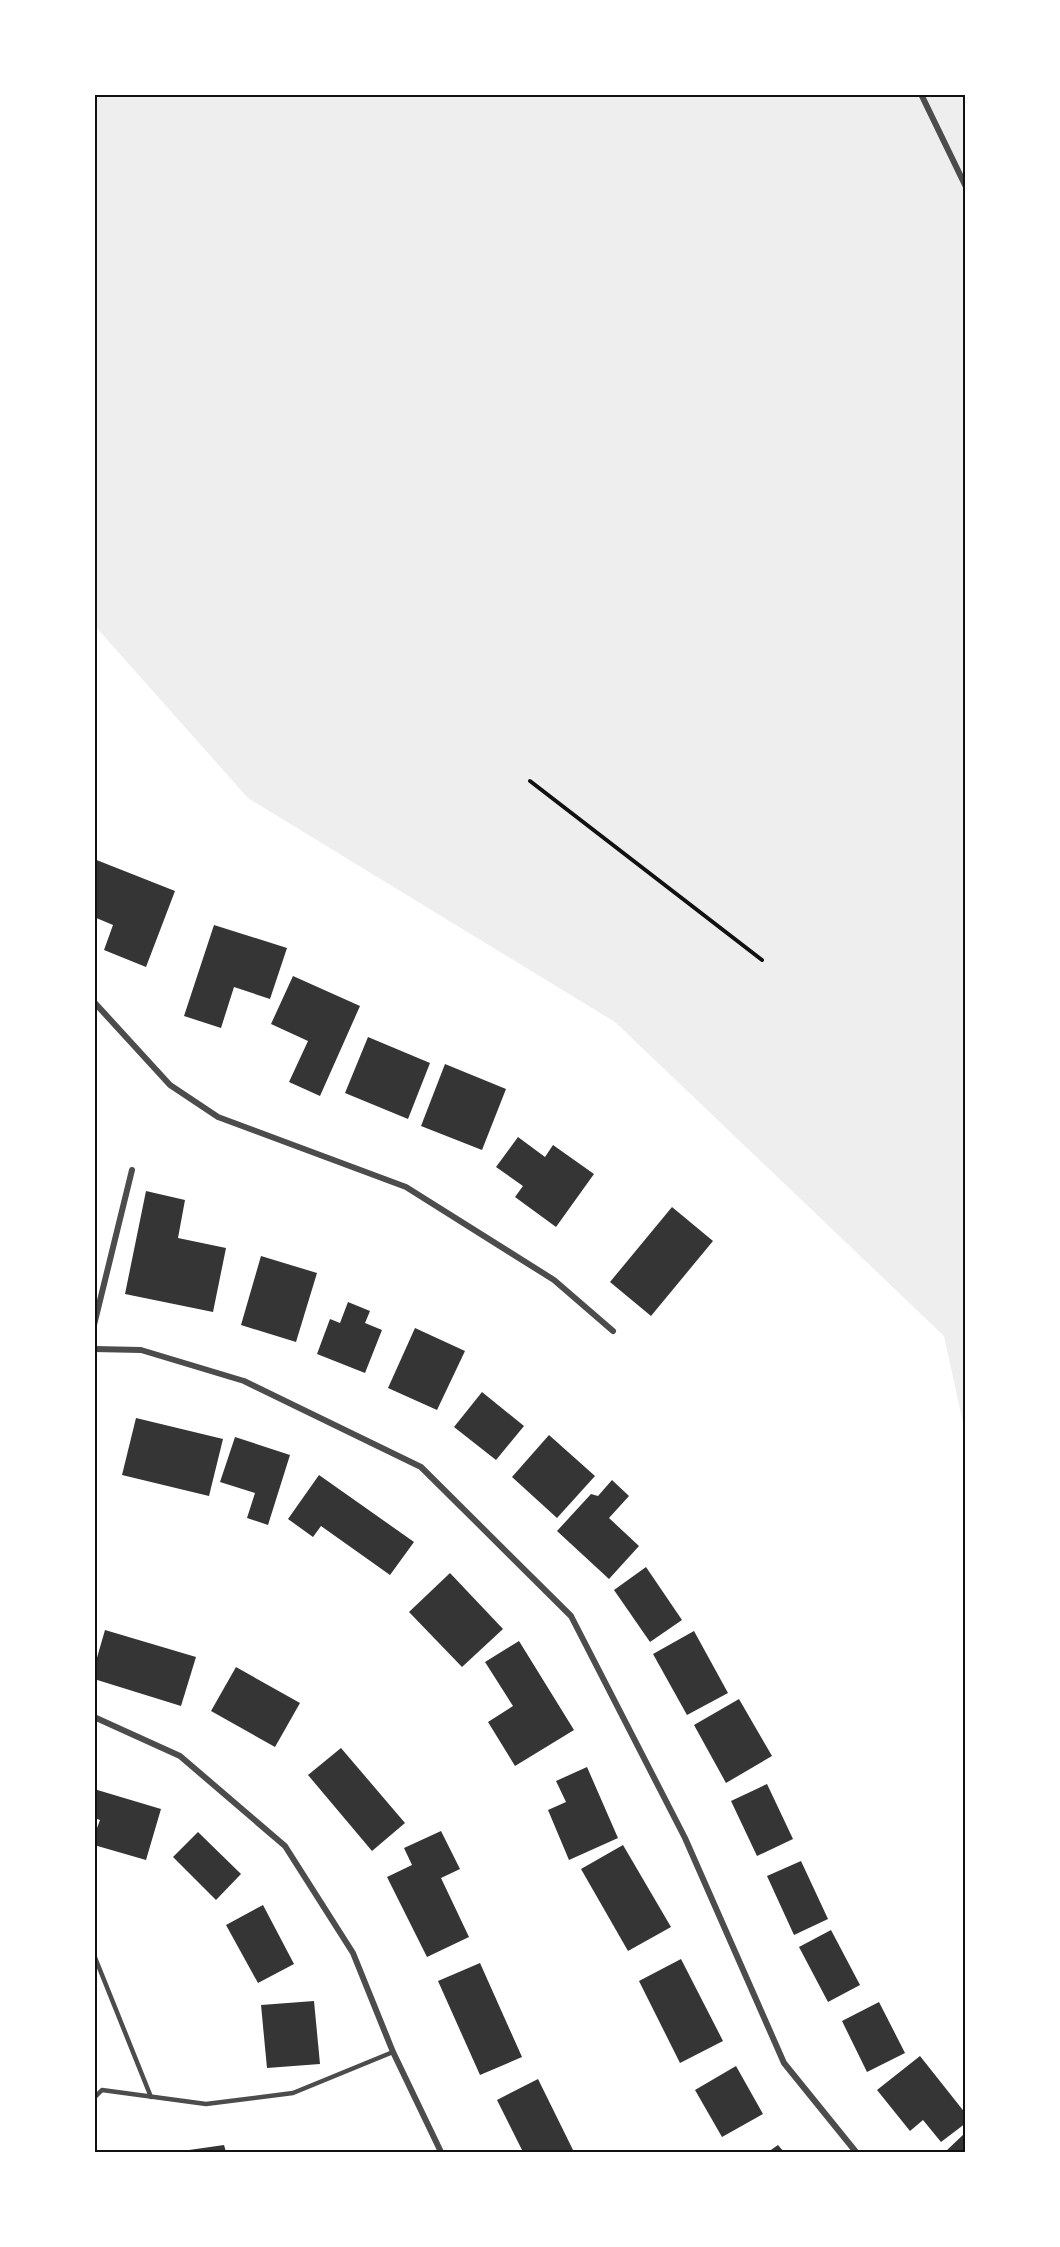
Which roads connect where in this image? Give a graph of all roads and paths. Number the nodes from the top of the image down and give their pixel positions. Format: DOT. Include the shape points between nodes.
graph roads {
  1 [pos="921,94"];
  2 [pos="966,187"];
  3 [pos="530,781"];
  4 [pos="762,960"];
  5 [pos="94,1002"];
  6 [pos="132,1170"];
  7 [pos="94,1325"];
  8 [pos="613,1331"];
  9 [pos="94,1349"];
  10 [pos="94,1717"];
  11 [pos="94,1955"];
  12 [pos="393,2052"];
  13 [pos="151,2097"];
  14 [pos="94,2098"];
  15 [pos="441,2152"];
  16 [pos="856,2152"];
  1 -- 2 [label="street"];
  3 -- 4 [label="path"];
  5 -- 8 [label="street" via="170,1084 218,1117 406,1187 554,1280"];
  6 -- 7 [label="street"];
  9 -- 16 [label="street" via="141,1350 244,1381 422,1467 571,1616 685,1838 784,2063"];
  10 -- 12 [label="street" via="180,1756 285,1846 353,1953"];
  11 -- 13 [label="lane"];
  12 -- 13 [label="lane" via="293,2093 206,2104"];
  12 -- 15 [label="street"];
  13 -- 14 [label="lane" via="102,2090"];
}
